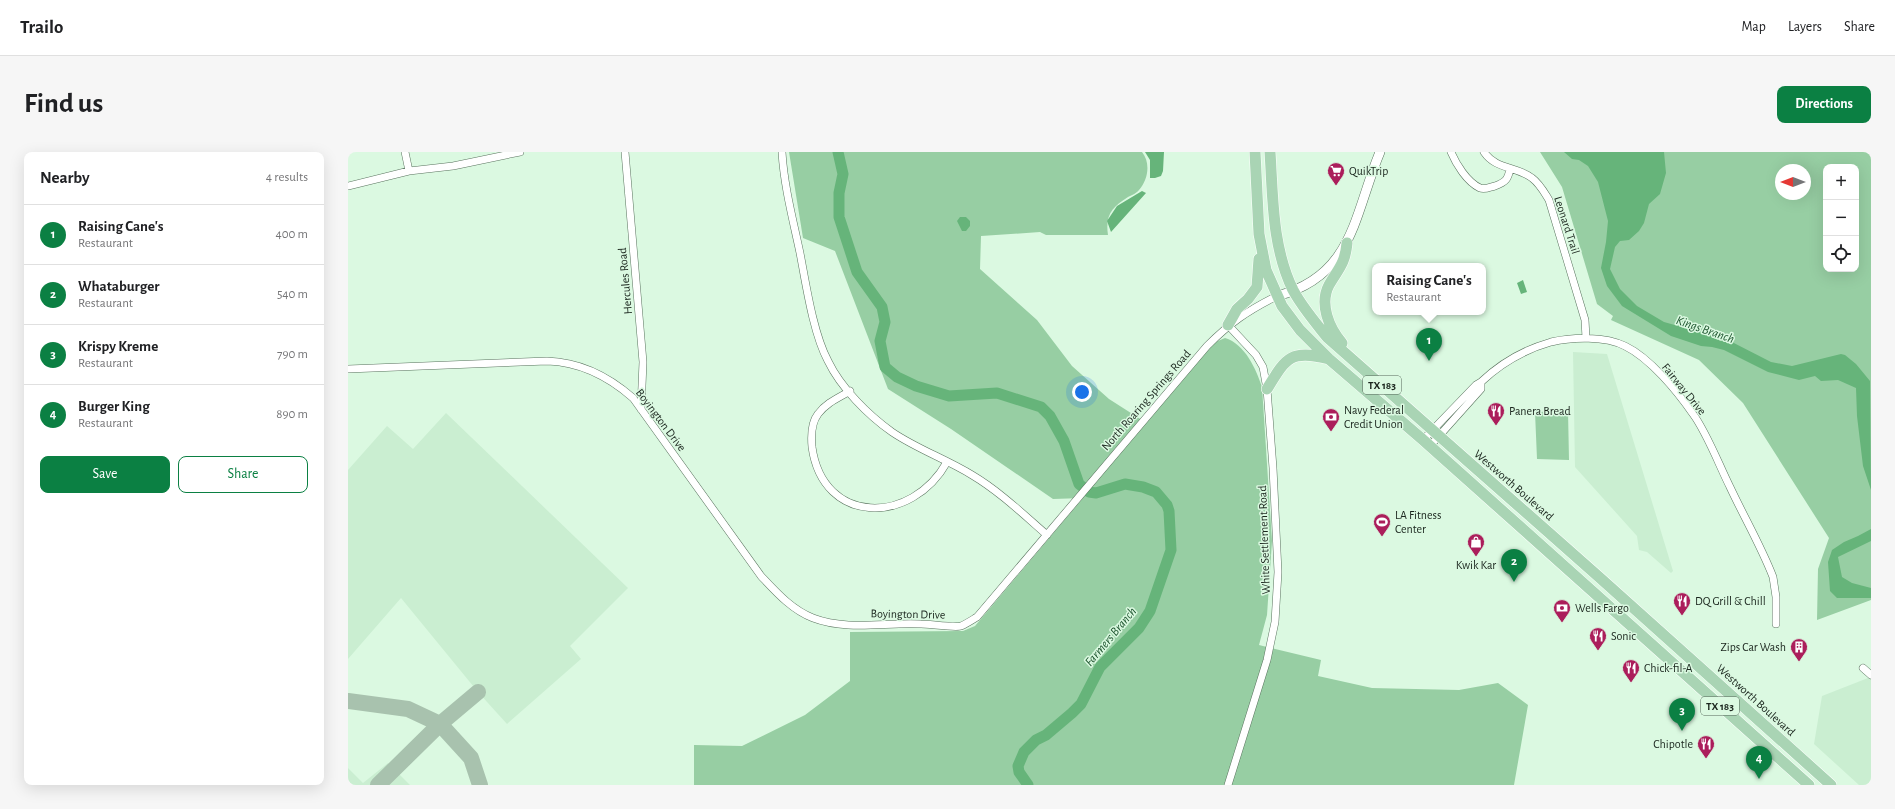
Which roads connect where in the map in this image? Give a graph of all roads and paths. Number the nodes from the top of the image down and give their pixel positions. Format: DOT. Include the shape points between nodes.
graph roads {
  1 [pos="405,152"];
  2 [pos="520,152"];
  3 [pos="625,152"];
  4 [pos="782,152"];
  5 [pos="1253,152"];
  6 [pos="1270,152"];
  7 [pos="1380,152"];
  8 [pos="1451,152"];
  9 [pos="1484,152"];
  10 [pos="1510,169"];
  11 [pos="409,172"];
  12 [pos="348,186"];
  13 [pos="1258,215"];
  14 [pos="1273,215"];
  15 [pos="1259,234"];
  16 [pos="1347,243"];
  17 [pos="1294,291"];
  18 [pos="1277,296"];
  19 [pos="1228,325"];
  20 [pos="1586,338"];
  21 [pos="1329,359"];
  22 [pos="348,369"];
  23 [pos="1371,376"];
  24 [pos="1266,389"];
  25 [pos="850,392"];
  26 [pos="641,409"];
  27 [pos="1436,433"];
  28 [pos="1426,443"];
  29 [pos="947,462"];
  30 [pos="1493,504"];
  31 [pos="1047,535"];
  32 [pos="1554,538"];
  33 [pos="1559,562"];
  34 [pos="1641,615"];
  35 [pos="1776,624"];
  36 [pos="1862,668"];
  37 [pos="1871,675"];
  38 [pos="1228,785"];
  39 [pos="1808,785"];
  40 [pos="1831,785"];
  1 -- 11 [label="street"];
  2 -- 11 [label="street"];
  3 -- 26 [label="street, Hercules Road" via="643,362"];
  4 -- 25 [label="street" via="801,260 821,344 835,374"];
  5 -- 13 [label="main road, TX 183"];
  6 -- 14 [label="main road, Westworth Boulevard / TX 183"];
  7 -- 16 [label="street"];
  8 -- 10 [label="street" via="1460,168 1480,188 1504,183"];
  9 -- 10 [label="street, Leonard Trail" via="1493,161"];
  10 -- 20 [label="street, Leonard Trail" via="1533,178 1549,200 1585,320"];
  11 -- 12 [label="street"];
  13 -- 14 [label="main road"];
  13 -- 15 [label="main road, TX 183"];
  14 -- 17 [label="main road, Westworth Boulevard / TX 183" via="1284,265"];
  15 -- 18 [label="main road, TX 183" via="1266,270"];
  15 -- 19 [label="main road" via="1257,287 1248,300 1237,309"];
  16 -- 17 [label="street" via="1336,260 1320,276"];
  16 -- 23 [label="main road" via="1346,258 1328,287 1327,314 1334,333 1366,366"];
  17 -- 18 [label="street"];
  17 -- 23 [label="main road, Westworth Boulevard / TX 183" via="1327,337"];
  18 -- 19 [label="street, North Roaring Springs Road"];
  18 -- 21 [label="main road, TX 183" via="1300,330"];
  19 -- 24 [label="street, White Settlement Road" via="1263,367"];
  19 -- 31 [label="street, North Roaring Springs Road" via="1207,346"];
  20 -- 27 [label="street, Fairway Drive" via="1565,339 1537,346 1514,356 1481,382 1481,389"];
  20 -- 35 [label="street, Fairway Drive" via="1624,345 1642,356 1694,414 1769,567 1775,587"];
  21 -- 24 [label="main road" via="1302,354 1292,357 1282,366"];
  21 -- 28 [label="main road, TX 183"];
  22 -- 26 [label="street, Boyington Drive" via="562,361 604,376 633,398"];
  23 -- 27 [label="main road, Westworth Boulevard / TX 183"];
  24 -- 38 [label="street, White Settlement Road" via="1278,556 1275,622 1259,688"];
  25 -- 29 [label="street" via="892,432"];
  25 -- 29 [label="street" via="827,404 817,415 812,432 812,450 820,476 841,498 869,508 891,507 912,499 935,481"];
  26 -- 31 [label="street, Boyington Drive" via="762,576 780,596 802,613 817,620 869,625 960,626 976,617"];
  27 -- 28 [label="street, Fairway Drive"];
  27 -- 32 [label="main road, Westworth Boulevard / TX 183"];
  28 -- 30 [label="main road, TX 183"];
  29 -- 31 [label="street" via="991,487"];
  30 -- 32 [label="main road" via="1506,509 1542,541 1547,542"];
  30 -- 33 [label="main road, TX 183"];
  32 -- 34 [label="main road, Westworth Boulevard / TX 183"];
  33 -- 34 [label="main road" via="1573,566 1633,617"];
  33 -- 39 [label="main road, TX 183"];
  34 -- 40 [label="main road, Westworth Boulevard / TX 183"];
  36 -- 37 [label="street"];
}
